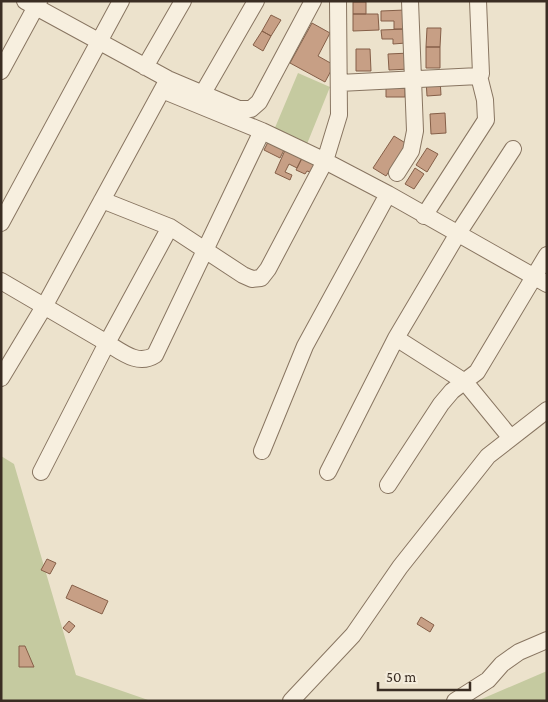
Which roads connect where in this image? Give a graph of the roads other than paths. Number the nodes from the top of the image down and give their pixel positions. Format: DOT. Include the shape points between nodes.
graph roads {
  1 [pos="121,1"];
  2 [pos="183,1"];
  3 [pos="256,1"];
  4 [pos="313,1"];
  5 [pos="338,1"];
  6 [pos="410,1"];
  7 [pos="478,1"];
  8 [pos="33,3"];
  9 [pos="100,43"];
  10 [pos="145,67"];
  11 [pos="1,71"];
  12 [pos="479,76"];
  13 [pos="411,78"];
  14 [pos="339,83"];
  15 [pos="165,84"];
  16 [pos="203,93"];
  17 [pos="262,131"];
  18 [pos="513,149"];
  19 [pos="324,161"];
  20 [pos="397,173"];
  21 [pos="388,194"];
  22 [pos="102,200"];
  23 [pos="424,216"];
  24 [pos="1,222"];
  25 [pos="170,227"];
  26 [pos="457,235"];
  27 [pos="204,251"];
  28 [pos="547,255"];
  29 [pos="541,280"];
  30 [pos="1,281"];
  31 [pos="45,305"];
  32 [pos="396,338"];
  33 [pos="107,343"];
  34 [pos="1,378"];
  35 [pos="465,382"];
  36 [pos="547,410"];
  37 [pos="510,437"];
  38 [pos="262,451"];
  39 [pos="41,472"];
  40 [pos="328,472"];
  41 [pos="388,485"];
  42 [pos="547,640"];
  43 [pos="291,701"];
  44 [pos="455,701"];
  1 -- 9 [label="street"];
  2 -- 10 [label="street"];
  3 -- 16 [label="street"];
  4 -- 16 [label="street" via="259,102 251,108 239,108"];
  5 -- 14 [label="street"];
  6 -- 13 [label="street"];
  7 -- 12 [label="street"];
  8 -- 9 [label="street"];
  8 -- 11 [label="street"];
  9 -- 10 [label="street"];
  9 -- 24 [label="street"];
  10 -- 15 [label="street"];
  12 -- 13 [label="street"];
  12 -- 23 [label="street" via="486,120"];
  13 -- 14 [label="street"];
  13 -- 20 [label="street" via="415,131 411,151"];
  14 -- 19 [label="street" via="339,115"];
  15 -- 16 [label="street"];
  15 -- 17 [label="street"];
  15 -- 22 [label="street"];
  17 -- 19 [label="street"];
  17 -- 27 [label="street"];
  18 -- 26 [label="street"];
  19 -- 21 [label="street"];
  19 -- 27 [label="street" via="261,278 252,279"];
  21 -- 23 [label="street"];
  21 -- 38 [label="street" via="305,346"];
  22 -- 25 [label="street"];
  22 -- 31 [label="street"];
  23 -- 26 [label="street"];
  25 -- 27 [label="street"];
  25 -- 33 [label="street"];
  26 -- 29 [label="street"];
  26 -- 32 [label="street"];
  27 -- 33 [label="street" via="155,355 138,360"];
  28 -- 29 [label="street"];
  29 -- 35 [label="street" via="476,372"];
  30 -- 31 [label="street"];
  31 -- 33 [label="street"];
  31 -- 34 [label="street"];
  32 -- 35 [label="street"];
  32 -- 40 [label="street"];
  33 -- 39 [label="street"];
  35 -- 37 [label="street"];
  35 -- 41 [label="street" via="441,404"];
  36 -- 37 [label="street"];
  37 -- 43 [label="street" via="488,456 400,567 353,636"];
  42 -- 44 [label="street" via="518,652 488,680"];
}
